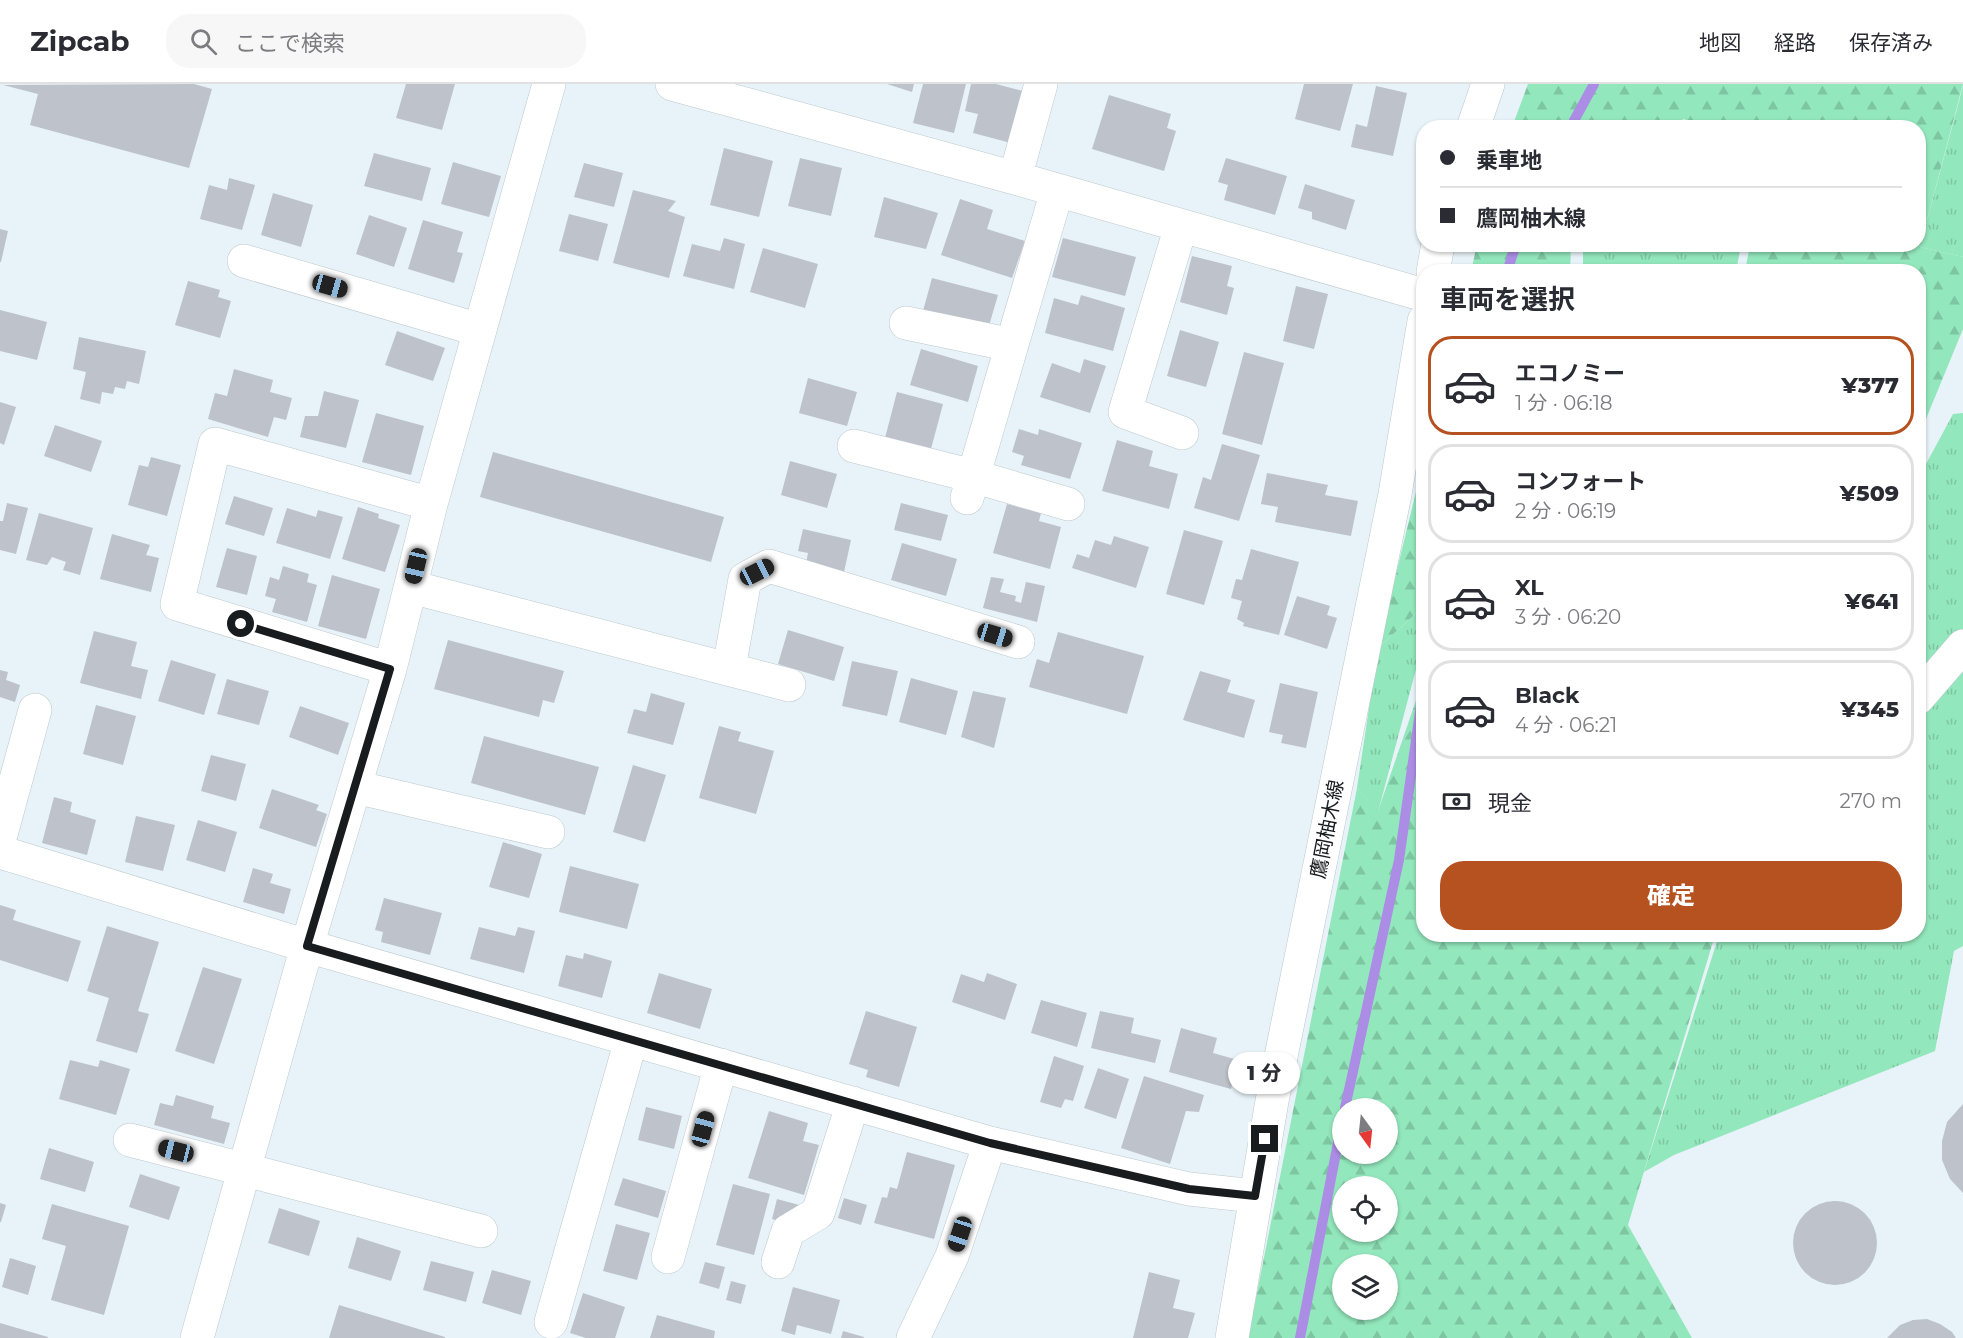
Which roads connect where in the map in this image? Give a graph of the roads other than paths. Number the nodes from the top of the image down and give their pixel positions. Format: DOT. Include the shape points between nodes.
graph roads {
  1 [pos="549,84"];
  2 [pos="672,84"];
  3 [pos="1041,84"];
  4 [pos="1488,84"];
  5 [pos="1476,120"];
  6 [pos="1015,178"];
  7 [pos="1057,191"];
  8 [pos="1181,226"];
  9 [pos="244,261"];
  10 [pos="1416,293"];
  11 [pos="906,323"];
  12 [pos="480,330"];
  13 [pos="1012,345"];
  14 [pos="1416,369"];
  15 [pos="1182,433"];
  16 [pos="854,446"];
  17 [pos="970,487"];
  18 [pos="431,504"];
  19 [pos="1068,504"];
  20 [pos="411,587"];
  21 [pos="1018,642"];
  22 [pos="1963,646"];
  23 [pos="729,668"];
  24 [pos="390,669"];
  25 [pos="789,685"];
  26 [pos="1926,689"];
  27 [pos="35,710"];
  28 [pos="355,787"];
  29 [pos="548,832"];
  30 [pos="0,838"];
  31 [pos="0,852"];
  32 [pos="307,946"];
  33 [pos="631,1040"];
  34 [pos="721,1065"];
  35 [pos="854,1103"];
  36 [pos="130,1140"];
  37 [pos="990,1143"];
  38 [pos="245,1168"];
  39 [pos="1255,1196"];
  40 [pos="481,1231"];
  41 [pos="668,1257"];
  42 [pos="778,1262"];
  43 [pos="551,1322"];
  44 [pos="197,1338"];
  45 [pos="913,1338"];
  46 [pos="1232,1338"];
  1 -- 12 [label="street"];
  2 -- 6 [label="street"];
  3 -- 6 [label="street"];
  4 -- 5 [label="street"];
  6 -- 7 [label="street"];
  7 -- 8 [label="street"];
  7 -- 13 [label="street"];
  8 -- 10 [label="street"];
  8 -- 15 [label="street" via="1125,412"];
  9 -- 12 [label="street"];
  11 -- 13 [label="street"];
  12 -- 18 [label="street"];
  13 -- 17 [label="street"];
  14 -- 39 [label="street, 鷹岡柚木線" via="1395,494"];
  16 -- 17 [label="street"];
  17 -- 19 [label="street"];
  18 -- 20 [label="street"];
  18 -- 24 [label="street" via="215,444 177,604"];
  20 -- 23 [label="street"];
  20 -- 24 [label="street"];
  21 -- 23 [label="street" via="769,566 745,579"];
  22 -- 26 [label="street"];
  23 -- 25 [label="street"];
  24 -- 28 [label="street"];
  27 -- 30 [label="street"];
  28 -- 29 [label="street"];
  28 -- 32 [label="street"];
  31 -- 32 [label="street"];
  32 -- 33 [label="street"];
  32 -- 38 [label="street"];
  33 -- 34 [label="street"];
  33 -- 43 [label="street"];
  34 -- 35 [label="street"];
  34 -- 41 [label="street"];
  35 -- 37 [label="street"];
  35 -- 42 [label="street" via="818,1213 788,1231"];
  36 -- 38 [label="street"];
  37 -- 39 [label="street" via="1189,1189"];
  37 -- 45 [label="street" via="952,1256"];
  38 -- 40 [label="street"];
  38 -- 44 [label="street"];
  39 -- 46 [label="street, 鷹岡柚木線"];
}
